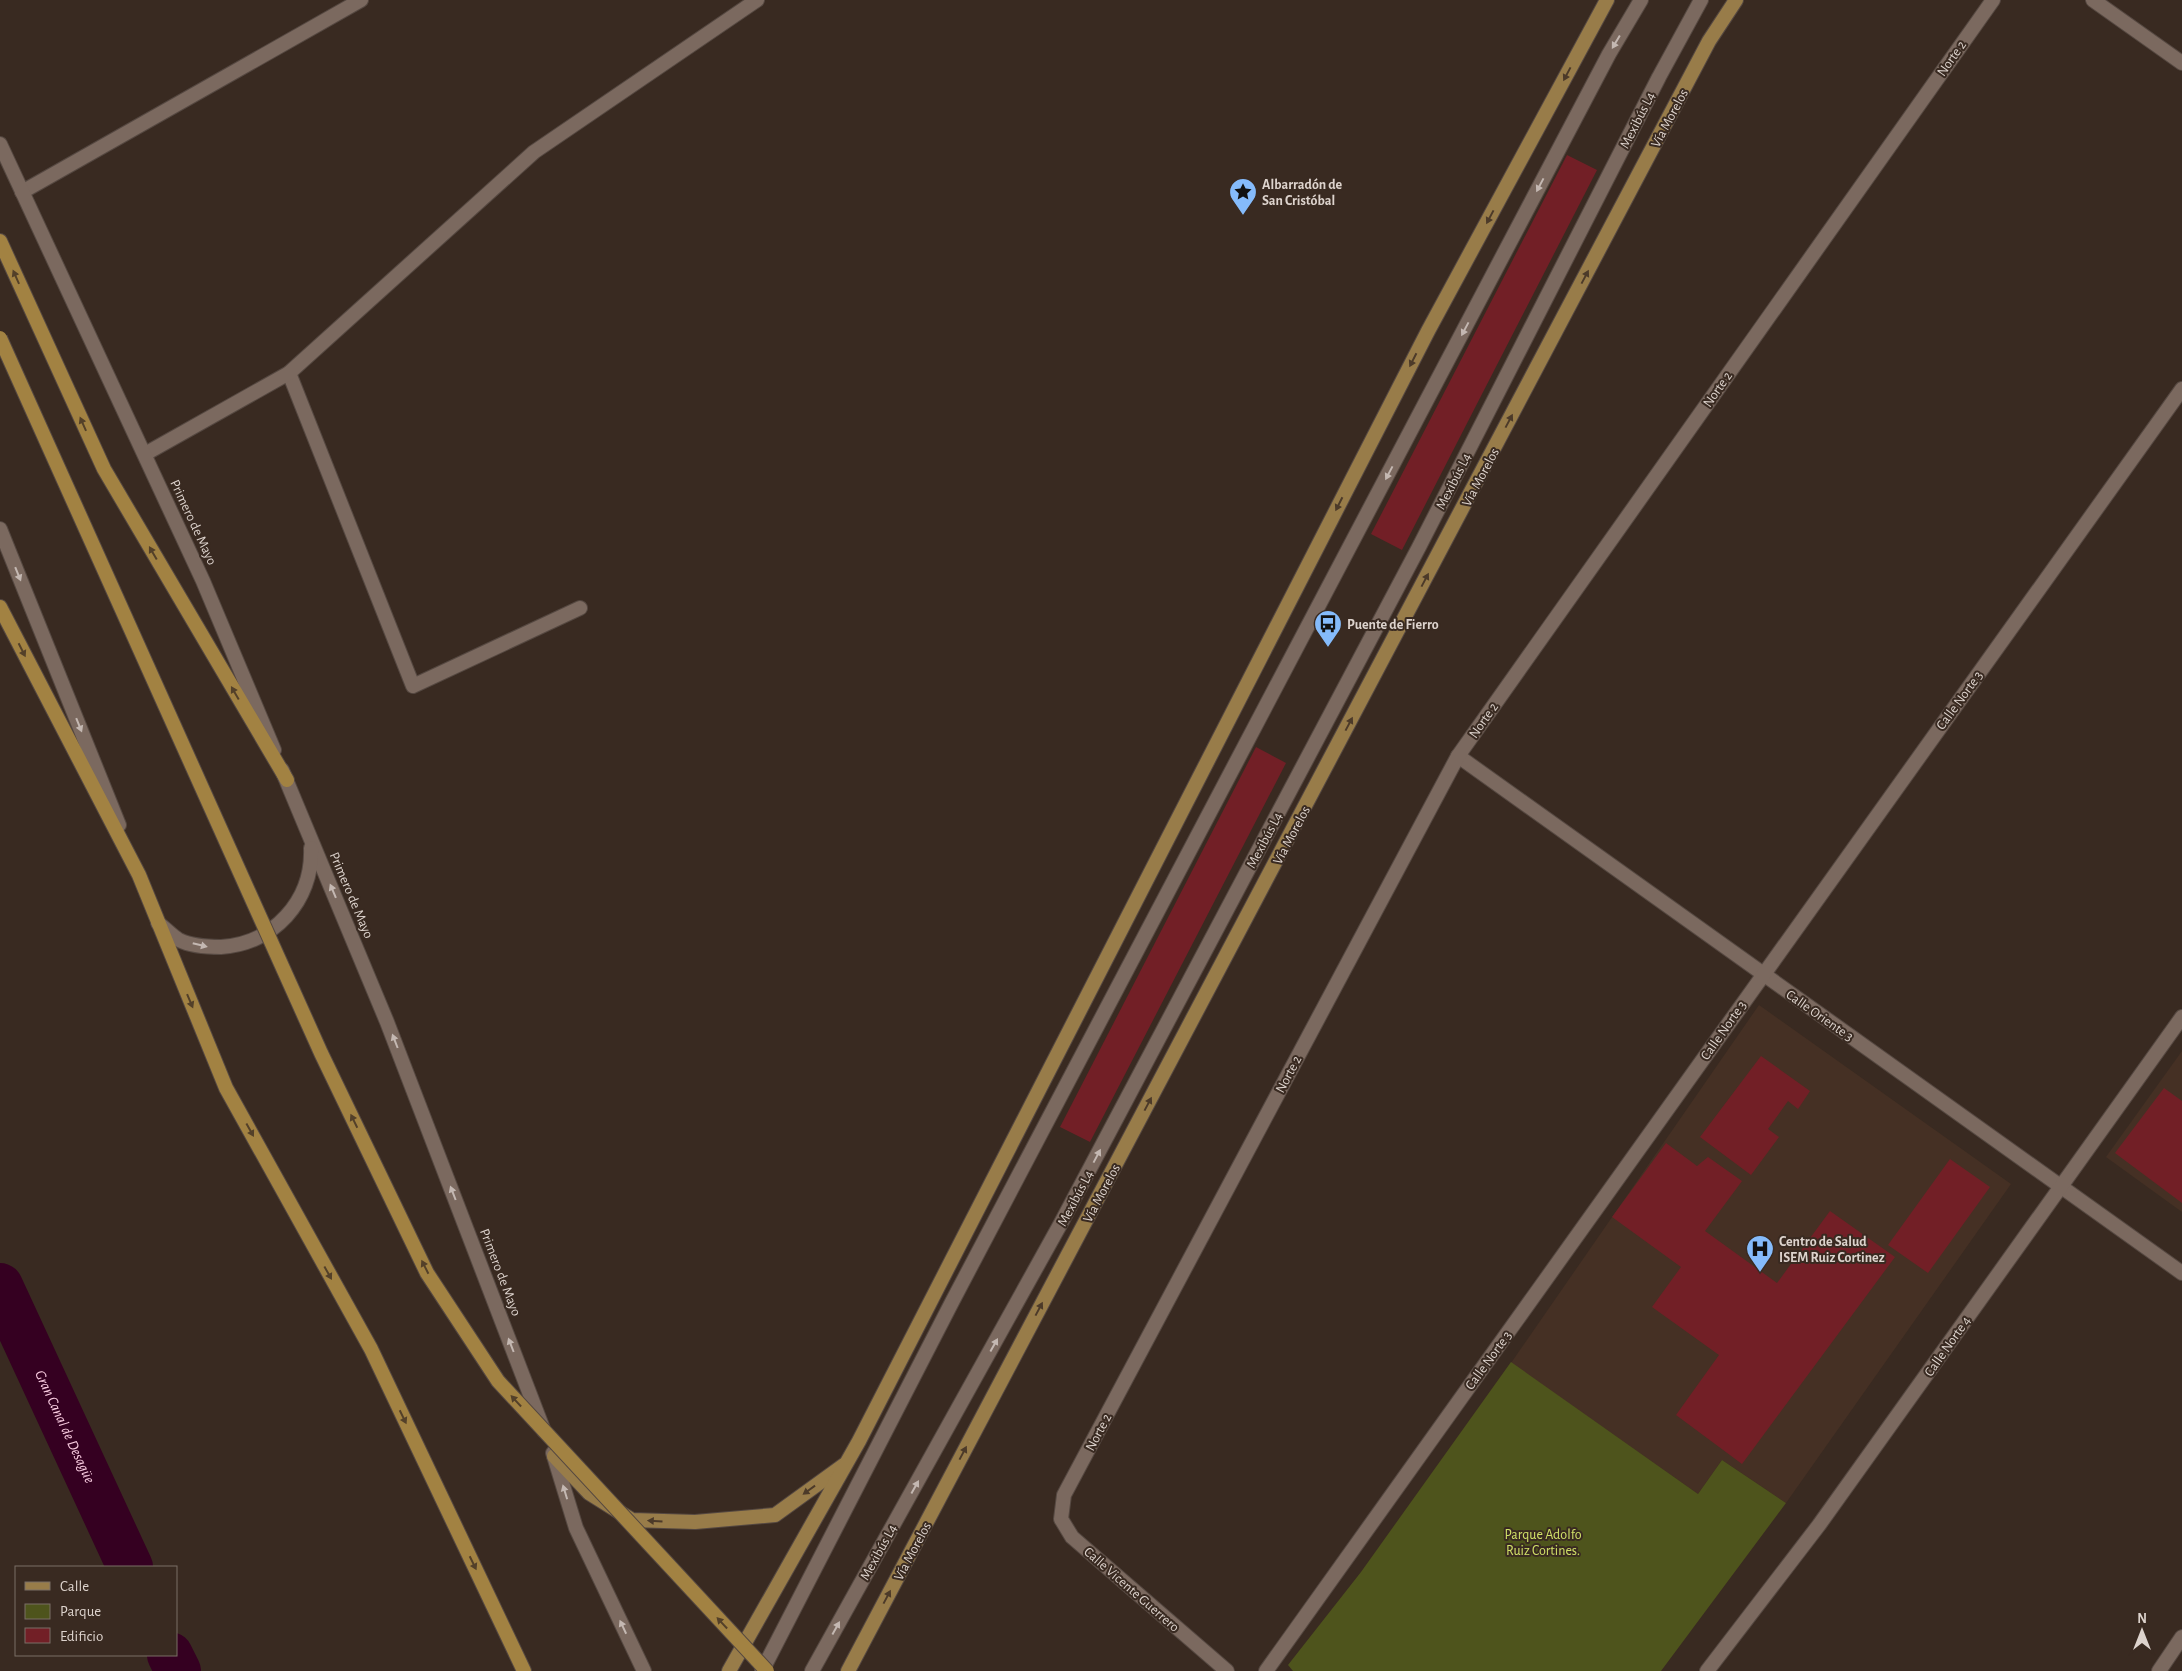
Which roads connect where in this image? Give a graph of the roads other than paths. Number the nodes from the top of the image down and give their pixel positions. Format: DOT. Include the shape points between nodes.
graph roads {
  1 [pos="360,0"];
  2 [pos="757,0"];
  3 [pos="1607,0"];
  4 [pos="1641,0"];
  5 [pos="1701,0"];
  6 [pos="1736,0"];
  7 [pos="1993,0"];
  8 [pos="2093,0"];
  9 [pos="2182,63"];
  10 [pos="0,144"];
  11 [pos="22,192"];
  12 [pos="0,242"];
  13 [pos="0,338"];
  14 [pos="289,373"];
  15 [pos="2182,389"];
  16 [pos="145,454"];
  17 [pos="0,529"];
  18 [pos="0,606"];
  19 [pos="580,608"];
  20 [pos="1458,756"];
  21 [pos="287,780"];
  22 [pos="310,837"];
  23 [pos="139,875"];
  24 [pos="158,923"];
  25 [pos="1763,974"];
  26 [pos="2182,1017"];
  27 [pos="2061,1186"];
  28 [pos="2182,1273"];
  29 [pos="554,1456"];
  30 [pos="848,1461"];
  31 [pos="1064,1495"];
  32 [pos="2182,1637"];
  33 [pos="524,1671"];
  34 [pos="644,1671"];
  35 [pos="729,1671"];
  36 [pos="762,1671"];
  37 [pos="767,1671"];
  38 [pos="812,1671"];
  39 [pos="848,1671"];
  40 [pos="1227,1671"];
  41 [pos="1266,1671"];
  42 [pos="1708,1671"];
  43 [pos="2159,1671"];
  1 -- 11 [label="street"];
  2 -- 14 [label="street" via="534,152"];
  3 -- 30 [label="main road, one-way" via="1428,331"];
  4 -- 36 [label="street, one-way" via="1609,54 966,1276"];
  38 -- 5 [label="street, Mexibús L4, one-way" via="1061,1223 1419,547"];
  39 -- 6 [label="main road, Vía Morelos, one-way" via="1709,41"];
  7 -- 20 [label="street, Norte 2"];
  8 -- 9 [label="street"];
  10 -- 11 [label="street, Primero de Mayo"];
  11 -- 16 [label="street, Primero de Mayo"];
  21 -- 12 [label="highway, one-way" via="104,469"];
  37 -- 13 [label="highway, one-way, bridge" via="498,1381 427,1273 321,1053"];
  14 -- 16 [label="street"];
  14 -- 19 [label="street" via="413,686"];
  15 -- 25 [label="street, Calle Norte 3"];
  16 -- 21 [label="street, Primero de Mayo" via="204,581"];
  17 -- 23 [label="street, one-way"];
  18 -- 23 [label="highway, one-way"];
  20 -- 25 [label="street, Calle Oriente 3"];
  20 -- 31 [label="street, Norte 2"];
  21 -- 22 [label="street, Primero de Mayo"];
  24 -- 22 [label="street, one-way" via="180,940 208,947 237,946 264,936 287,918 303,894 312,866"];
  29 -- 22 [label="street, Primero de Mayo, one-way" via="388,1022"];
  23 -- 24 [label="highway"];
  24 -- 33 [label="highway, one-way" via="226,1088 371,1349"];
  25 -- 27 [label="street, Calle Oriente 3"];
  25 -- 41 [label="street, Calle Norte 3"];
  26 -- 27 [label="street, Calle Norte 4"];
  27 -- 28 [label="street, Calle Oriente 3"];
  27 -- 42 [label="street, Calle Norte 4" via="1819,1525"];
  30 -- 29 [label="main road, one-way" via="775,1515 696,1522 632,1520 589,1493"];
  34 -- 29 [label="street, Primero de Mayo, one-way" via="576,1528"];
  30 -- 35 [label="main road"];
  31 -- 40 [label="street, Calle Vicente Guerrero" via="1061,1519 1072,1537"];
  32 -- 43 [label="street"];
}
